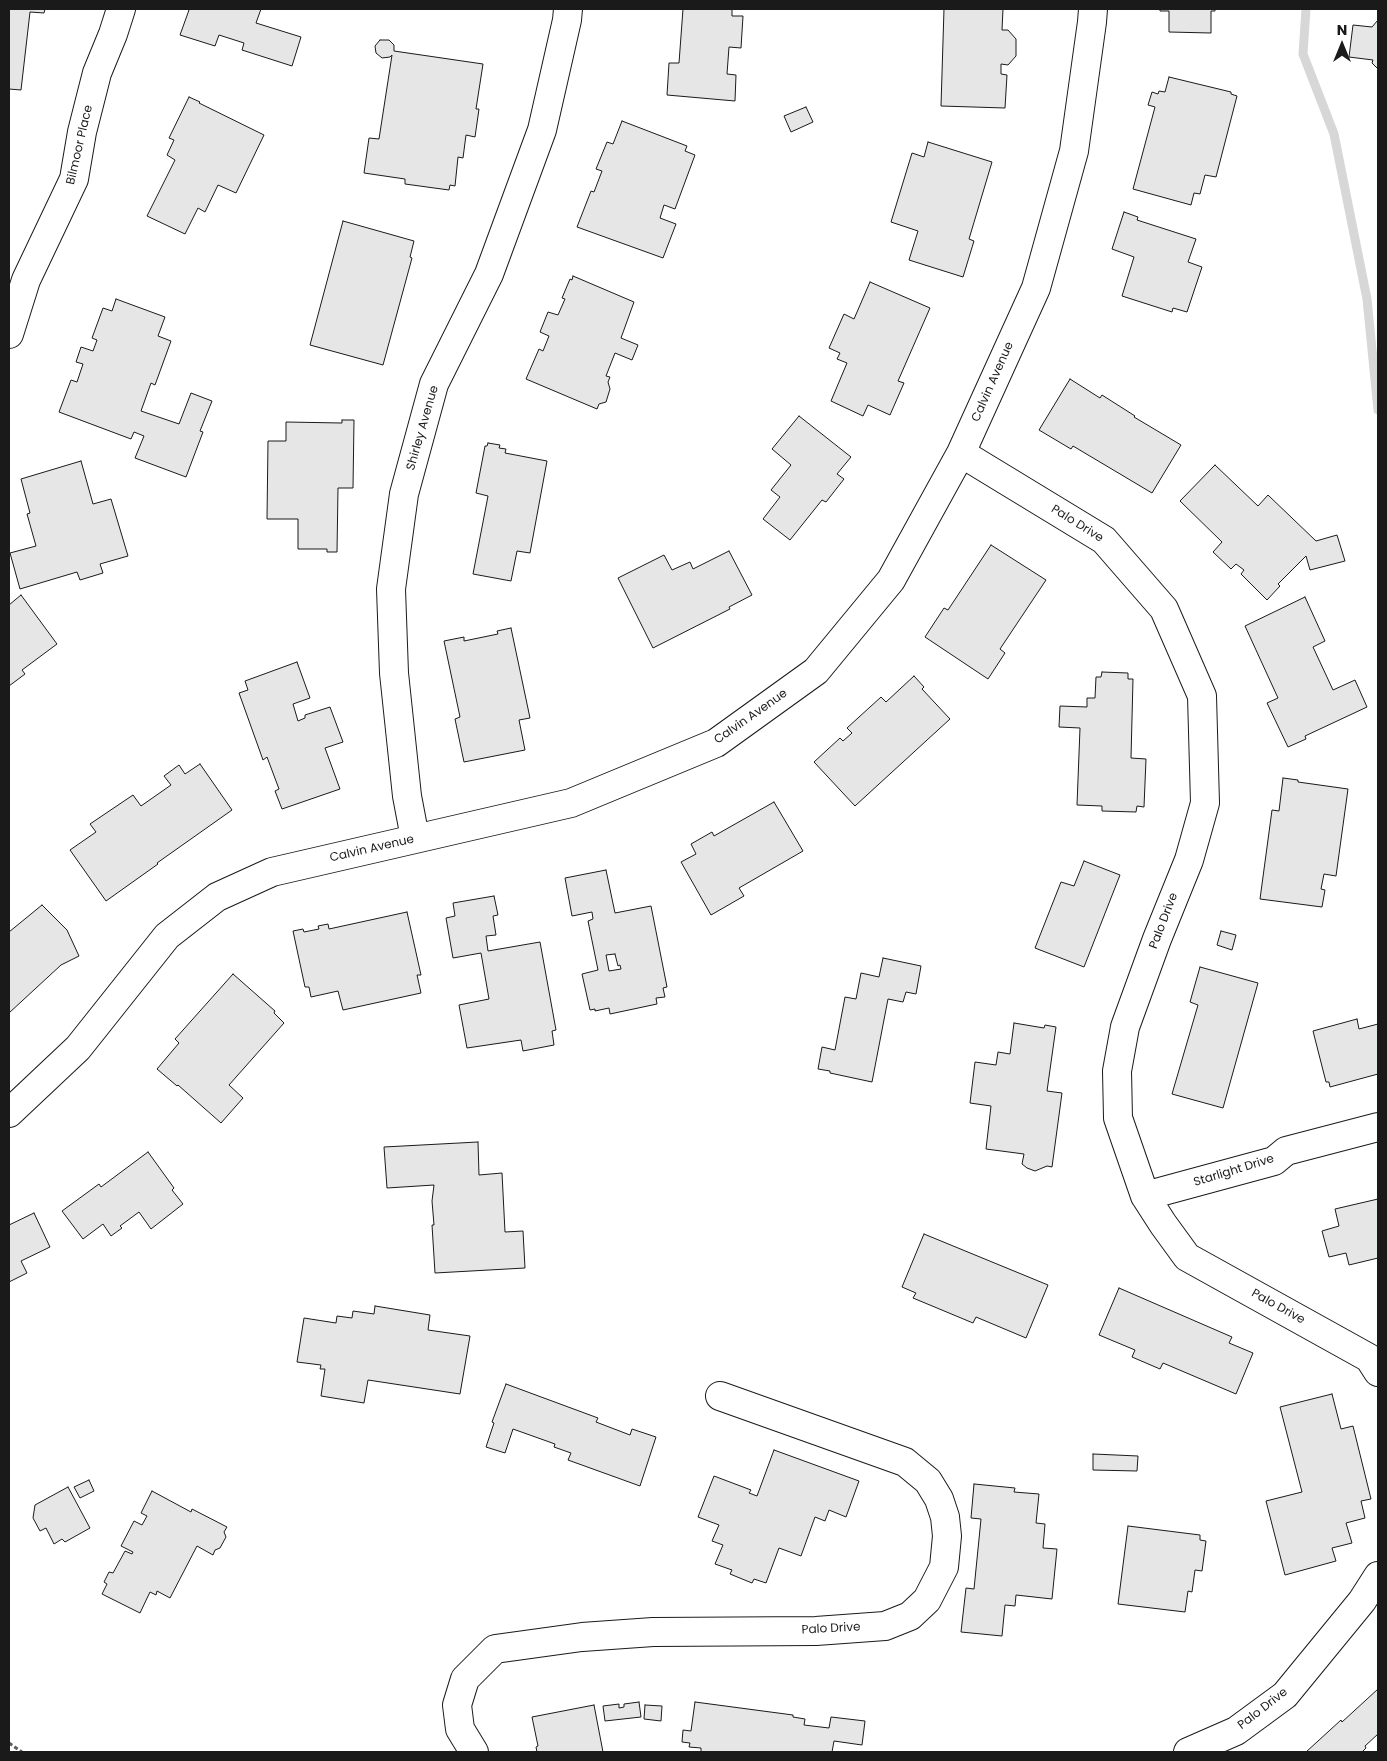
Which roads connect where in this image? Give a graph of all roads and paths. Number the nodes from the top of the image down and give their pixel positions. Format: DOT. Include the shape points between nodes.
graph roads {
  1 [pos="121,9"];
  2 [pos="568,9"];
  3 [pos="1093,9"];
  4 [pos="9,334"];
  5 [pos="961,453"];
  6 [pos="415,838"];
  7 [pos="9,1113"];
  8 [pos="1378,1127"];
  9 [pos="1145,1196"];
  10 [pos="1378,1372"];
  11 [pos="720,1396"];
  12 [pos="1378,1576"];
  13 [pos="9,1743"];
  14 [pos="22,1752"];
  15 [pos="474,1752"];
  16 [pos="1188,1752"];
  1 -- 4 [label="street, Bilmoor Place" via="96,73 74,179 26,280"];
  2 -- 6 [label="street, Shirley Avenue" via="542,130 488,274 434,384 404,494 390,589 394,673 407,796"];
  3 -- 5 [label="street, Calvin Avenue" via="1074,151 1036,288"];
  5 -- 6 [label="street, Calvin Avenue" via="890,580 816,671 716,743 572,803"];
  5 -- 9 [label="street, Palo Drive" via="1104,540 1164,609 1202,696 1205,803 1189,860 1125,1027 1117,1071 1118,1118"];
  6 -- 7 [label="street, Calvin Avenue" via="272,872 216,897 167,936 78,1048"];
  8 -- 9 [label="street, Starlight Drive" via="1286,1151 1274,1161"];
  9 -- 10 [label="street, Palo Drive" via="1187,1257 1369,1358"];
  11 -- 15 [label="street, Palo Drive" via="905,1462 928,1481 939,1499 947,1536 944,1567 927,1600 910,1616 885,1626 816,1631 653,1632 582,1637 495,1649 465,1679 457,1705 460,1729"];
  12 -- 16 [label="street, Palo Drive" via="1362,1602 1285,1695 1236,1731"];
  13 -- 14 [label="path"];
}
